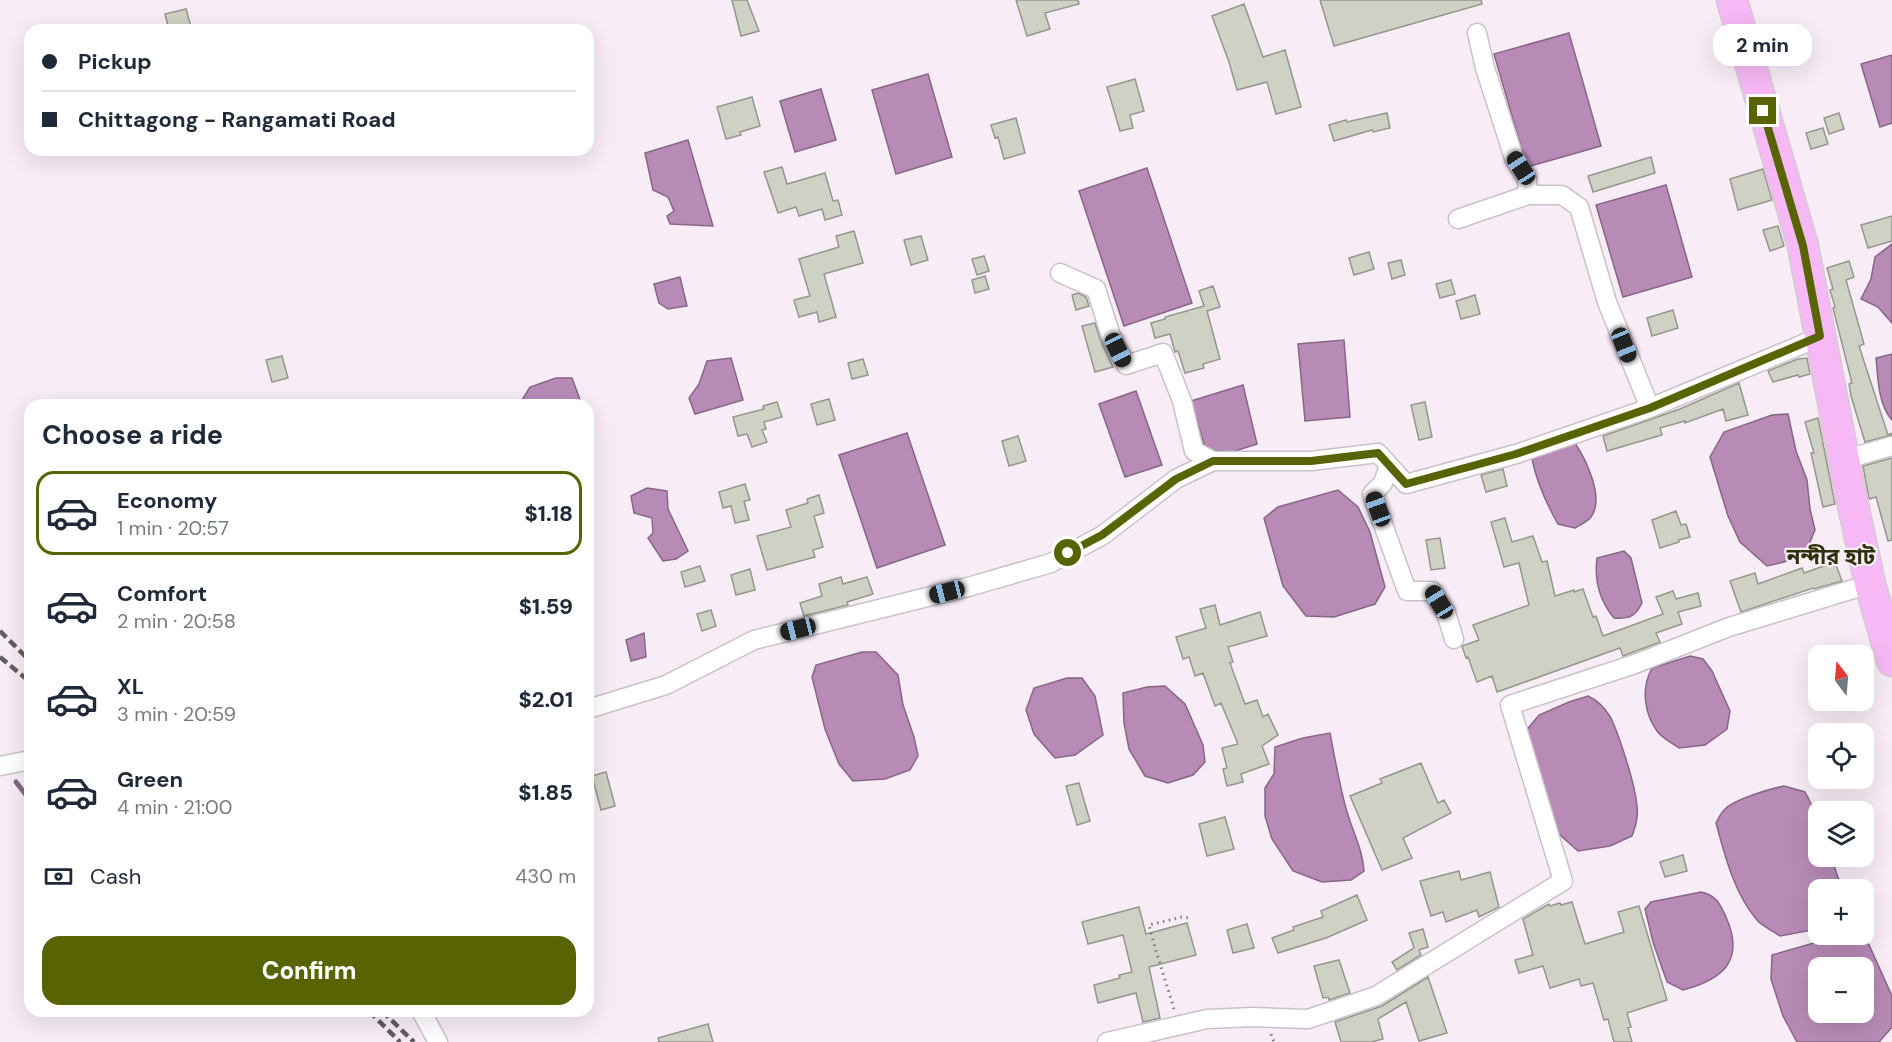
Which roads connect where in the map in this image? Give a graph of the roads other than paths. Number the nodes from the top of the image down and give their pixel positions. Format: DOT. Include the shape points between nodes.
graph roads {
  1 [pos="1732,0"];
  2 [pos="1752,0"];
  3 [pos="1477,33"];
  4 [pos="1528,195"];
  5 [pos="1458,219"];
  6 [pos="1060,273"];
  7 [pos="1820,336"];
  8 [pos="1650,408"];
  9 [pos="1892,446"];
  10 [pos="1857,456"];
  11 [pos="1213,461"];
  12 [pos="1389,465"];
  13 [pos="1881,591"];
  14 [pos="1454,639"];
  15 [pos="1892,661"];
  16 [pos="594,707"];
  17 [pos="24,761"];
  18 [pos="0,766"];
  19 [pos="424,1017"];
  20 [pos="438,1042"];
  21 [pos="1107,1042"];
  1 -- 7 [label="highway" via="1803,246"];
  2 -- 10 [label="highway" via="1821,269"];
  3 -- 4 [label="street" via="1514,158 1527,179"];
  4 -- 5 [label="street"];
  4 -- 8 [label="street" via="1562,195 1579,207 1607,302"];
  6 -- 11 [label="street" via="1096,289 1111,336 1126,365 1163,353 1182,401 1194,451"];
  7 -- 8 [label="street"];
  7 -- 13 [label="highway" via="1847,480"];
  8 -- 12 [label="street" via="1516,454 1406,484"];
  9 -- 10 [label="street"];
  10 -- 13 [label="highway" via="1877,546"];
  11 -- 12 [label="street" via="1311,461 1378,453"];
  11 -- 16 [label="street" via="1176,479 1102,535 1051,563 754,640 666,685"];
  12 -- 14 [label="street" via="1383,483 1372,494 1401,575 1407,591 1432,591 1446,613"];
  13 -- 15 [label="highway"];
  13 -- 21 [label="street" via="1730,627 1635,664 1510,705 1563,881 1376,996 1308,1019 1218,1019"];
  17 -- 18 [label="street"];
  19 -- 20 [label="street"];
}
